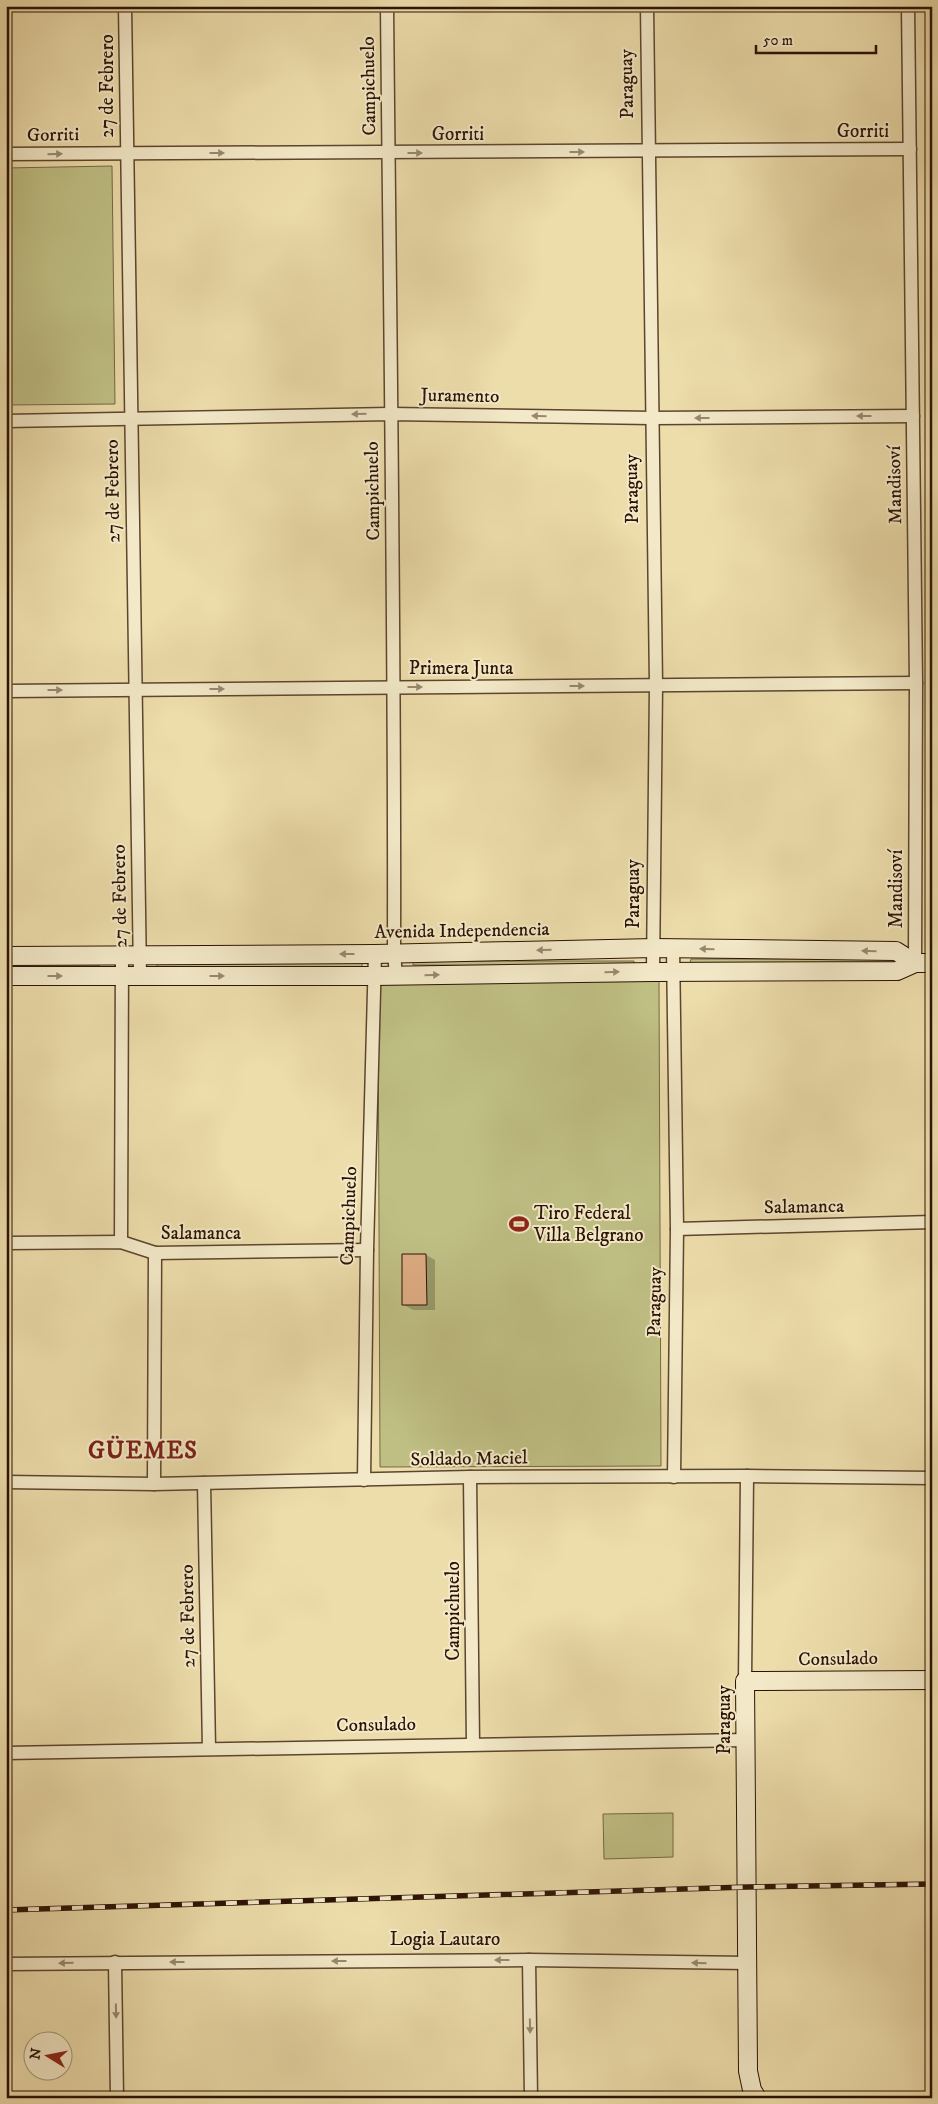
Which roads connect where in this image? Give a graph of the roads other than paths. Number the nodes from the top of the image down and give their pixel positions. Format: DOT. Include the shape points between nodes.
graph roads {
  1 [pos="125,6"];
  2 [pos="387,6"];
  3 [pos="647,6"];
  4 [pos="908,6"];
  5 [pos="910,149"];
  6 [pos="649,151"];
  7 [pos="126,152"];
  8 [pos="388,153"];
  9 [pos="6,154"];
  10 [pos="390,414"];
  11 [pos="913,416"];
  12 [pos="131,417"];
  13 [pos="652,418"];
  14 [pos="6,421"];
  15 [pos="916,684"];
  16 [pos="656,686"];
  17 [pos="395,688"];
  18 [pos="135,690"];
  19 [pos="6,691"];
  20 [pos="654,948"];
  21 [pos="674,948"];
  22 [pos="394,953"];
  23 [pos="122,954"];
  24 [pos="140,954"];
  25 [pos="375,954"];
  26 [pos="6,956"];
  27 [pos="923,963"];
  28 [pos="653,972"];
  29 [pos="673,972"];
  30 [pos="140,975"];
  31 [pos="6,976"];
  32 [pos="122,976"];
  33 [pos="375,976"];
  34 [pos="396,976"];
  35 [pos="932,1222"];
  36 [pos="677,1229"];
  37 [pos="121,1242"];
  38 [pos="6,1243"];
  39 [pos="366,1250"];
  40 [pos="155,1253"];
  41 [pos="674,1476"];
  42 [pos="747,1476"];
  43 [pos="470,1477"];
  44 [pos="932,1478"];
  45 [pos="364,1480"];
  46 [pos="6,1482"];
  47 [pos="204,1483"];
  48 [pos="154,1484"];
  49 [pos="932,1680"];
  50 [pos="745,1681"];
  51 [pos="746,1740"];
  52 [pos="473,1744"];
  53 [pos="208,1748"];
  54 [pos="6,1753"];
  55 [pos="529,1960"];
  56 [pos="115,1962"];
  57 [pos="748,1963"];
  58 [pos="6,1964"];
  59 [pos="117,2098"];
  60 [pos="531,2098"];
  61 [pos="757,2098"];
  1 -- 7 [label="street, 27 de Febrero"];
  2 -- 8 [label="street, Campichuelo"];
  3 -- 6 [label="street, Paraguay"];
  4 -- 5 [label="street, Mandisoví"];
  5 -- 6 [label="street, Gorriti"];
  5 -- 11 [label="street, Mandisoví"];
  8 -- 6 [label="street, Gorriti, one-way"];
  6 -- 13 [label="street, Paraguay"];
  7 -- 8 [label="street, Gorriti, one-way"];
  9 -- 7 [label="street, Gorriti, one-way"];
  7 -- 12 [label="street, 27 de Febrero"];
  8 -- 10 [label="street, Campichuelo"];
  10 -- 12 [label="street, Juramento, one-way"];
  13 -- 10 [label="street, Juramento, one-way"];
  10 -- 17 [label="street, Campichuelo"];
  11 -- 13 [label="street, Juramento, one-way"];
  11 -- 15 [label="street, Mandisoví"];
  12 -- 14 [label="street, Juramento"];
  12 -- 18 [label="street, 27 de Febrero"];
  13 -- 16 [label="street, Paraguay"];
  15 -- 16 [label="street, Primera Junta"];
  15 -- 27 [label="street, Mandisoví"];
  17 -- 16 [label="street, Primera Junta, one-way"];
  16 -- 20 [label="street, Paraguay"];
  18 -- 17 [label="street, Primera Junta, one-way"];
  17 -- 22 [label="street, Campichuelo"];
  19 -- 18 [label="street, Primera Junta, one-way"];
  18 -- 24 [label="street, 27 de Febrero"];
  20 -- 21 [label="street, Avenida Independencia"];
  20 -- 22 [label="street, Avenida Independencia, one-way"];
  20 -- 28 [label="street, Paraguay"];
  27 -- 21 [label="street, Avenida Independencia, one-way" via="896,951"];
  21 -- 29 [label="street, Paraguay"];
  22 -- 25 [label="street, Avenida Independencia"];
  22 -- 34 [label="street, Campichuelo"];
  23 -- 24 [label="street, Avenida Independencia"];
  23 -- 26 [label="street, Avenida Independencia"];
  23 -- 32 [label="street, 27 de Febrero"];
  25 -- 24 [label="street, Avenida Independencia, one-way"];
  24 -- 30 [label="street, 27 de Febrero"];
  25 -- 33 [label="street, Campichuelo"];
  27 -- 29 [label="street" via="897,971"];
  28 -- 29 [label="street"];
  34 -- 28 [label="street, one-way"];
  29 -- 36 [label="street, Paraguay"];
  30 -- 32 [label="street"];
  30 -- 33 [label="street, one-way"];
  31 -- 32 [label="street, one-way"];
  32 -- 37 [label="street, 27 de Febrero"];
  33 -- 34 [label="street"];
  33 -- 39 [label="street, Campichuelo"];
  35 -- 36 [label="street, Salamanca"];
  36 -- 41 [label="street, Paraguay"];
  37 -- 38 [label="street, Salamanca"];
  37 -- 40 [label="street, Salamanca"];
  39 -- 40 [label="street, Salamanca"];
  39 -- 45 [label="street, Campichuelo"];
  40 -- 48 [label="street"];
  41 -- 42 [label="street, Soldado Maciel"];
  41 -- 43 [label="street, Soldado Maciel"];
  42 -- 44 [label="street, Soldado Maciel"];
  42 -- 50 [label="street, Paraguay"];
  43 -- 45 [label="street, Soldado Maciel"];
  43 -- 52 [label="street, Campichuelo"];
  45 -- 47 [label="street, Soldado Maciel"];
  46 -- 48 [label="street, Soldado Maciel"];
  47 -- 48 [label="street, Soldado Maciel"];
  47 -- 53 [label="street, 27 de Febrero"];
  49 -- 50 [label="street, Consulado"];
  50 -- 51 [label="street, Paraguay"];
  51 -- 52 [label="street, Consulado"];
  51 -- 57 [label="street, Paraguay"];
  52 -- 53 [label="street, Consulado"];
  53 -- 54 [label="street, Consulado"];
  55 -- 56 [label="street, Logia Lautaro, one-way"];
  57 -- 55 [label="street, Logia Lautaro, one-way"];
  55 -- 60 [label="street, one-way"];
  56 -- 58 [label="street, Logia Lautaro, one-way"];
  56 -- 59 [label="street, one-way"];
  57 -- 61 [label="street" via="748,2070"];
}
